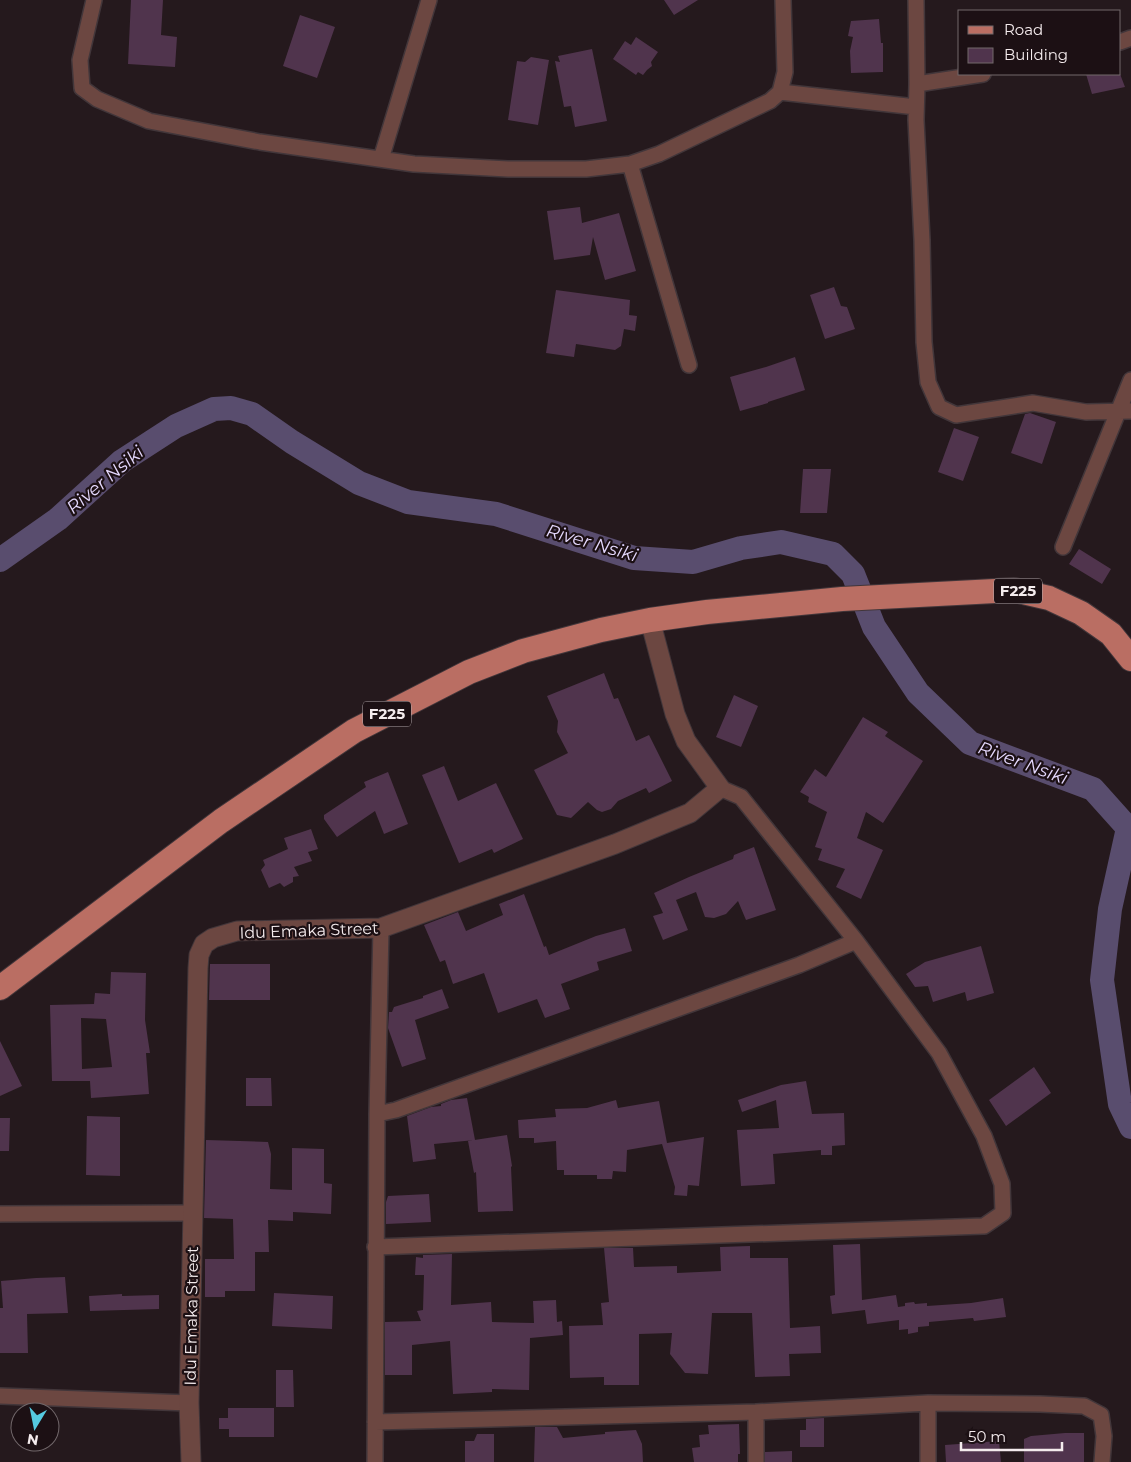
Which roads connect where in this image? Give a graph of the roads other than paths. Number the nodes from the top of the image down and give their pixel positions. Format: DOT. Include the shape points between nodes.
graph roads {
  1 [pos="94,0"];
  2 [pos="429,0"];
  3 [pos="783,0"];
  4 [pos="916,0"];
  5 [pos="976,75"];
  6 [pos="917,84"];
  7 [pos="780,92"];
  8 [pos="916,107"];
  9 [pos="381,159"];
  10 [pos="630,164"];
  11 [pos="689,365"];
  12 [pos="1131,380"];
  13 [pos="1125,411"];
  14 [pos="1064,547"];
  15 [pos="650,620"];
  16 [pos="1131,659"];
  17 [pos="720,788"];
  18 [pos="381,928"];
  19 [pos="856,941"];
  20 [pos="0,988"];
  21 [pos="377,1114"];
  22 [pos="193,1213"];
  23 [pos="0,1214"];
  24 [pos="376,1247"];
  25 [pos="0,1396"];
  26 [pos="189,1403"];
  27 [pos="928,1403"];
  28 [pos="756,1412"];
  29 [pos="375,1422"];
  30 [pos="191,1462"];
  31 [pos="375,1462"];
  32 [pos="756,1462"];
  33 [pos="928,1462"];
  34 [pos="1102,1462"];
  1 -- 9 [label="street" via="80,60 82,88 97,99 149,121 260,142"];
  2 -- 9 [label="street"];
  3 -- 7 [label="street" via="785,72"];
  4 -- 6 [label="street"];
  5 -- 6 [label="street"];
  6 -- 8 [label="street"];
  7 -- 8 [label="street"];
  7 -- 10 [label="street" via="770,101 736,118"];
  8 -- 13 [label="street" via="924,342 928,382 938,407 956,415 1034,403 1086,412"];
  9 -- 10 [label="street" via="508,169 586,169"];
  10 -- 11 [label="street"];
  12 -- 13 [label="street"];
  13 -- 14 [label="street"];
  15 -- 16 [label="main road, F225" via="842,599 1014,590 1049,598 1081,612 1111,634"];
  15 -- 17 [label="street" via="675,714 686,741"];
  15 -- 20 [label="main road, F225" via="523,651 469,672 354,732 221,822"];
  17 -- 18 [label="street, Idu Emaka Street" via="682,817"];
  17 -- 19 [label="street" via="742,797"];
  18 -- 21 [label="street"];
  18 -- 22 [label="street, Idu Emaka Street" via="237,931 204,944 198,968"];
  19 -- 21 [label="street" via="799,965 396,1110"];
  19 -- 24 [label="street" via="939,1053 984,1136 1002,1184 1003,1213 984,1226"];
  21 -- 24 [label="street"];
  22 -- 23 [label="street"];
  22 -- 26 [label="street, Idu Emaka Street"];
  24 -- 29 [label="street"];
  25 -- 26 [label="street"];
  26 -- 30 [label="street, Idu Emaka Street"];
  27 -- 28 [label="street"];
  27 -- 33 [label="street"];
  27 -- 34 [label="street" via="1084,1406 1101,1415 1104,1436"];
  28 -- 29 [label="street"];
  28 -- 32 [label="street"];
  29 -- 31 [label="street"];
}
